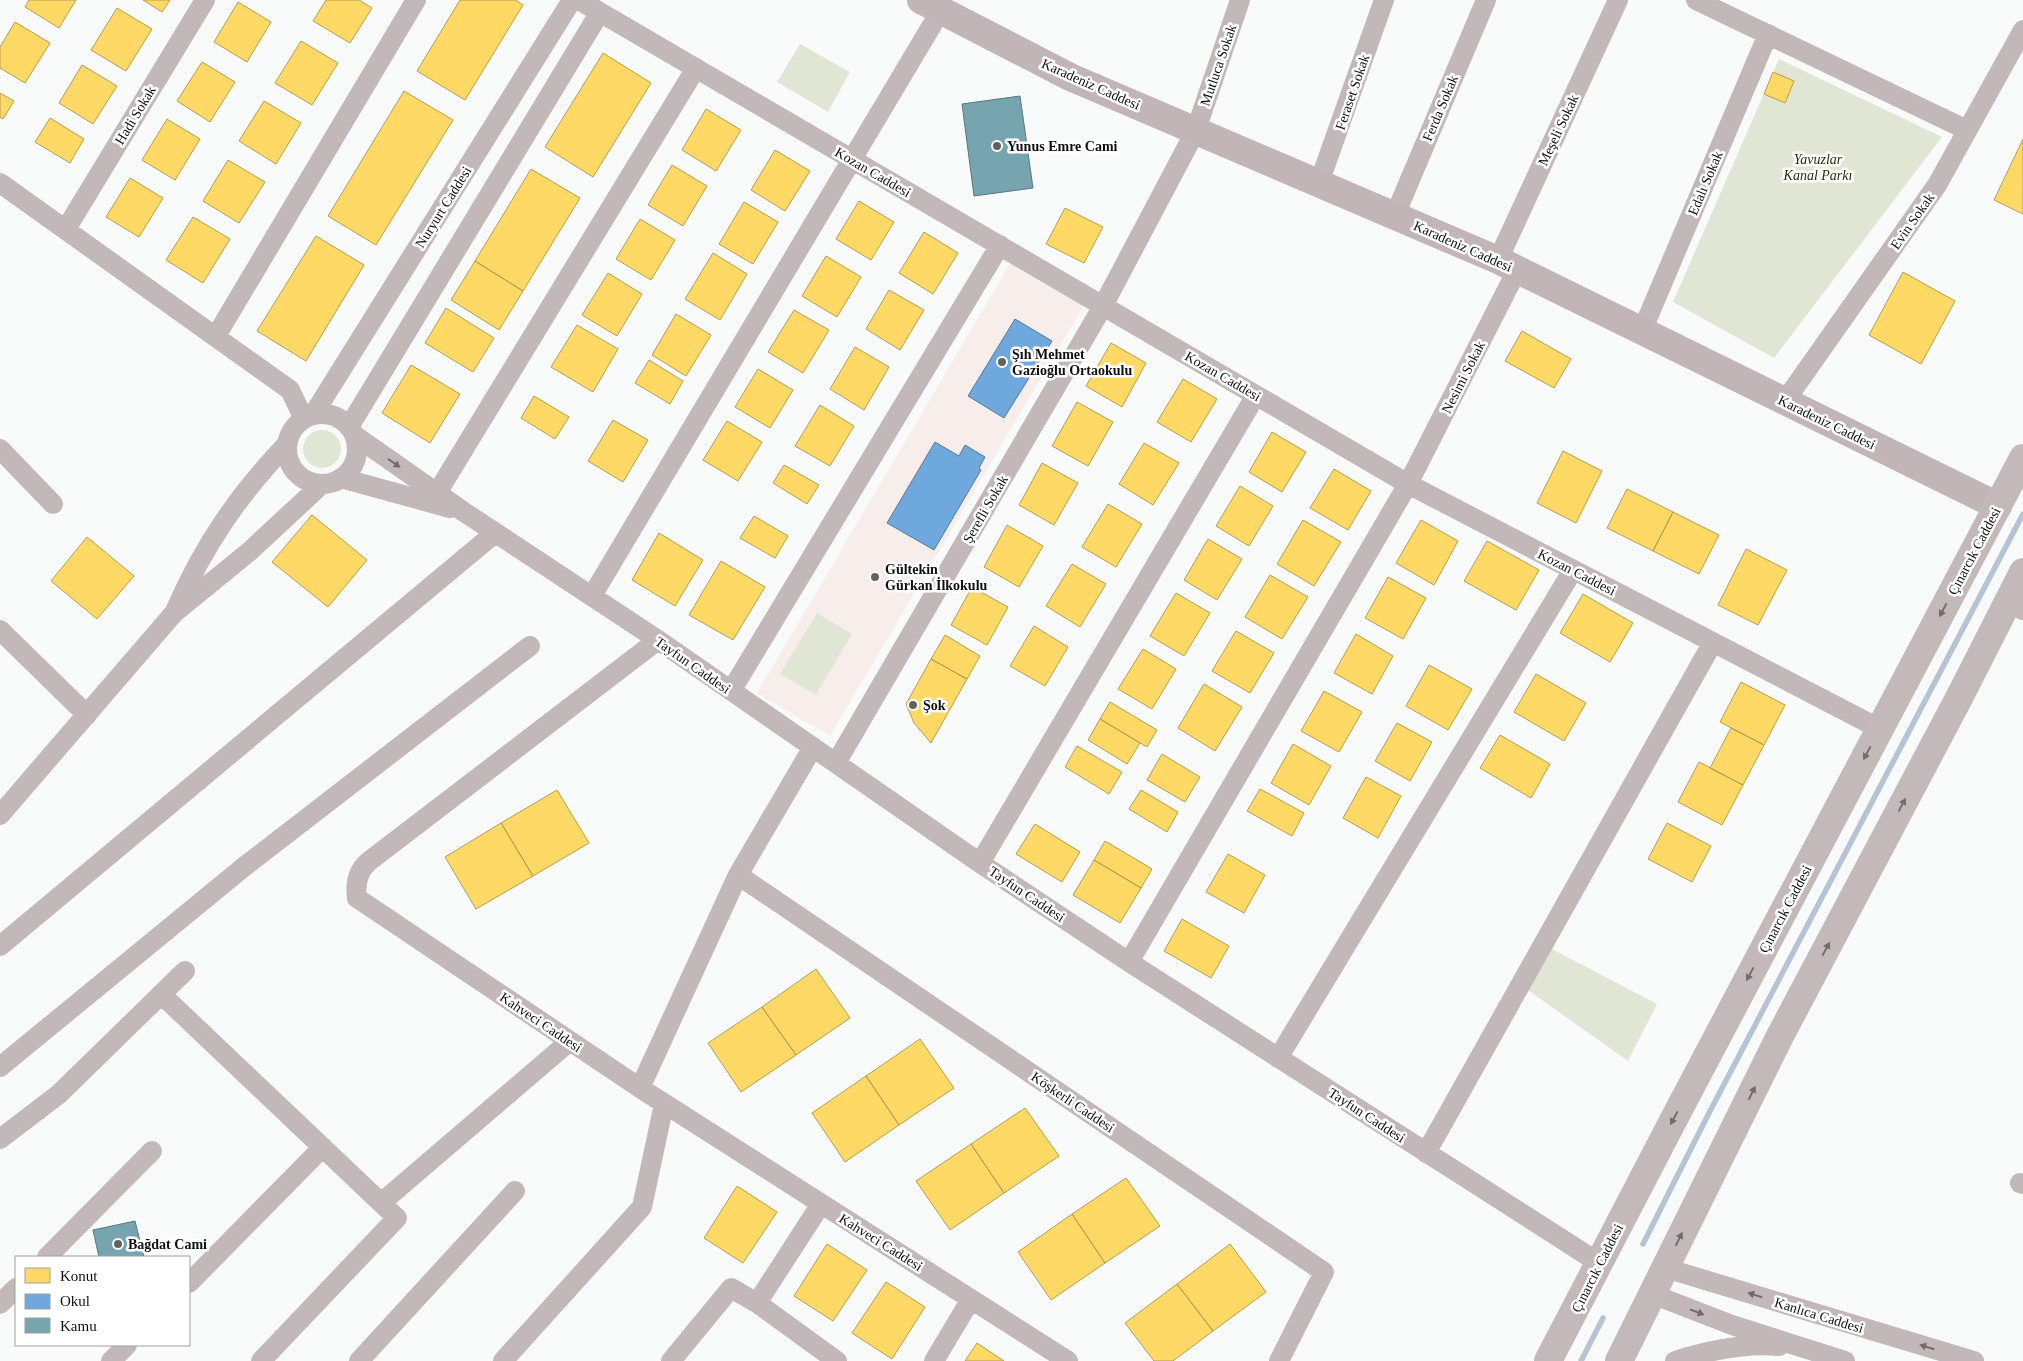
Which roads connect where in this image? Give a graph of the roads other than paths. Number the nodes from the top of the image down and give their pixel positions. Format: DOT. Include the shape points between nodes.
graph roads {
  1 [pos="205,0"];
  2 [pos="416,0"];
  3 [pos="572,0"];
  4 [pos="579,0"];
  5 [pos="1240,0"];
  6 [pos="1384,0"];
  7 [pos="1486,0"];
  8 [pos="1618,0"];
  9 [pos="1696,0"];
  10 [pos="931,5"];
  11 [pos="600,12"];
  12 [pos="2023,30"];
  13 [pos="1768,34"];
  14 [pos="696,68"];
  15 [pos="1196,130"];
  16 [pos="1967,130"];
  17 [pos="852,160"];
  18 [pos="0,182"];
  19 [pos="1319,183"];
  20 [pos="1395,215"];
  21 [pos="66,229"];
  22 [pos="1000,246"];
  23 [pos="1508,265"];
  24 [pos="1104,306"];
  25 [pos="1642,331"];
  26 [pos="216,336"];
  27 [pos="1256,395"];
  28 [pos="1785,401"];
  29 [pos="309,417"];
  30 [pos="352,431"];
  31 [pos="288,443"];
  32 [pos="0,450"];
  33 [pos="2023,458"];
  34 [pos="331,481"];
  35 [pos="1408,484"];
  36 [pos="437,493"];
  37 [pos="53,504"];
  38 [pos="1998,506"];
  39 [pos="464,512"];
  40 [pos="495,532"];
  41 [pos="1573,570"];
  42 [pos="2023,572"];
  43 [pos="592,596"];
  44 [pos="2016,605"];
  45 [pos="174,614"];
  46 [pos="0,630"];
  47 [pos="658,640"];
  48 [pos="1713,642"];
  49 [pos="530,646"];
  50 [pos="732,691"];
  51 [pos="87,714"];
  52 [pos="1880,729"];
  53 [pos="813,747"];
  54 [pos="836,763"];
  55 [pos="0,815"];
  56 [pos="980,863"];
  57 [pos="738,875"];
  58 [pos="0,946"];
  59 [pos="1129,962"];
  60 [pos="185,971"];
  61 [pos="161,994"];
  62 [pos="570,1041"];
  63 [pos="1278,1058"];
  64 [pos="0,1067"];
  65 [pos="640,1088"];
  66 [pos="664,1104"];
  67 [pos="0,1139"];
  68 [pos="323,1147"];
  69 [pos="152,1151"];
  70 [pos="1426,1153"];
  71 [pos="515,1191"];
  72 [pos="381,1203"];
  73 [pos="821,1204"];
  74 [pos="48,1256"];
  75 [pos="1599,1263"];
  76 [pos="1665,1268"];
  77 [pos="190,1282"];
  78 [pos="15,1289"];
  79 [pos="1652,1294"];
  80 [pos="971,1299"];
  81 [pos="757,1303"];
  82 [pos="0,1304"];
  83 [pos="126,1346"];
  84 [pos="1806,1355"];
  85 [pos="834,1360"];
  86 [pos="111,1361"];
  87 [pos="261,1361"];
  88 [pos="359,1361"];
  89 [pos="503,1361"];
  90 [pos="671,1361"];
  91 [pos="934,1361"];
  92 [pos="1068,1361"];
  93 [pos="1279,1361"];
  94 [pos="1548,1361"];
  95 [pos="1619,1361"];
  96 [pos="1675,1361"];
  97 [pos="1845,1361"];
  98 [pos="1974,1361"];
  1 -- 21 [label="street, Hadi Sokak"];
  2 -- 26 [label="street"];
  3 -- 29 [label="street, Nuryurt Caddesi"];
  4 -- 11 [label="street, Kozan Caddesi"];
  5 -- 15 [label="street, Mutluca Sokak"];
  6 -- 19 [label="street, Feraset Sokak"];
  7 -- 20 [label="street, Ferda Sokak"];
  8 -- 23 [label="street, Meşeli Sokak"];
  9 -- 13 [label="street"];
  10 -- 15 [label="street, Karadeniz Caddesi" via="1070,77"];
  10 -- 17 [label="street"];
  11 -- 14 [label="street, Kozan Caddesi"];
  11 -- 30 [label="street"];
  12 -- 16 [label="street, Evin Sokak"];
  13 -- 16 [label="street"];
  13 -- 25 [label="street, Edalı Sokak"];
  14 -- 17 [label="street, Kozan Caddesi"];
  14 -- 36 [label="street"];
  15 -- 19 [label="street, Karadeniz Caddesi"];
  15 -- 24 [label="street, Mutluca Sokak"];
  16 -- 28 [label="street, Evin Sokak" via="1937,185"];
  17 -- 22 [label="street, Kozan Caddesi"];
  17 -- 43 [label="street"];
  18 -- 21 [label="street"];
  19 -- 20 [label="street, Karadeniz Caddesi"];
  20 -- 23 [label="street, Karadeniz Caddesi"];
  21 -- 26 [label="street"];
  22 -- 24 [label="street, Kozan Caddesi"];
  22 -- 50 [label="street"];
  23 -- 25 [label="street, Karadeniz Caddesi"];
  23 -- 35 [label="street, Nesimi Sokak"];
  24 -- 27 [label="street, Kozan Caddesi"];
  24 -- 54 [label="street, Şerefli Sokak"];
  25 -- 28 [label="street, Karadeniz Caddesi"];
  26 -- 29 [label="street" via="290,390"];
  27 -- 35 [label="street, Kozan Caddesi"];
  27 -- 56 [label="street"];
  28 -- 38 [label="street, Karadeniz Caddesi"];
  29 -- 30 [label="street" via="333,416"];
  29 -- 31 [label="street" via="291,434"];
  30 -- 34 [label="street" via="357,454 348,472"];
  30 -- 36 [label="street, Tayfun Caddesi, one-way"];
  31 -- 34 [label="street" via="290,462 295,471 312,482"];
  31 -- 45 [label="street" via="242,494 222,522 192,574"];
  32 -- 37 [label="street"];
  33 -- 38 [label="main road, Çınarcık Caddesi"];
  34 -- 39 [label="street"];
  34 -- 45 [label="street"];
  35 -- 41 [label="street, Kozan Caddesi"];
  35 -- 59 [label="street, Nesimi Sokak"];
  36 -- 39 [label="street, Tayfun Caddesi"];
  38 -- 52 [label="main road, Çınarcık Caddesi, one-way"];
  39 -- 40 [label="street, Tayfun Caddesi"];
  40 -- 43 [label="street, Tayfun Caddesi"];
  40 -- 58 [label="street"];
  41 -- 48 [label="street, Kozan Caddesi"];
  41 -- 63 [label="street"];
  42 -- 44 [label="main road"];
  43 -- 47 [label="street, Tayfun Caddesi"];
  76 -- 44 [label="main road, one-way" via="1780,1036"];
  45 -- 51 [label="street"];
  46 -- 51 [label="street"];
  47 -- 50 [label="street, Tayfun Caddesi"];
  47 -- 62 [label="street, Kahveci Caddesi" via="368,862 357,880 357,898"];
  48 -- 52 [label="street, Kozan Caddesi"];
  48 -- 70 [label="street"];
  49 -- 64 [label="street" via="245,866"];
  50 -- 53 [label="street, Tayfun Caddesi"];
  51 -- 55 [label="street"];
  52 -- 75 [label="main road, Çınarcık Caddesi, one-way"];
  53 -- 54 [label="street, Tayfun Caddesi"];
  53 -- 57 [label="street"];
  54 -- 56 [label="street, Tayfun Caddesi"];
  56 -- 59 [label="street, Tayfun Caddesi"];
  57 -- 65 [label="street"];
  57 -- 93 [label="street, Köşkerli Caddesi" via="1324,1272"];
  59 -- 63 [label="street, Tayfun Caddesi"];
  60 -- 61 [label="street"];
  61 -- 67 [label="street" via="59,1094"];
  61 -- 68 [label="street"];
  62 -- 65 [label="street, Kahveci Caddesi"];
  62 -- 72 [label="street"];
  63 -- 70 [label="street, Tayfun Caddesi"];
  65 -- 66 [label="street, Kahveci Caddesi"];
  66 -- 73 [label="street, Kahveci Caddesi"];
  66 -- 89 [label="street" via="642,1207"];
  68 -- 72 [label="street"];
  68 -- 77 [label="street"];
  69 -- 74 [label="street"];
  70 -- 75 [label="street, Tayfun Caddesi"];
  71 -- 88 [label="street"];
  72 -- 87 [label="street" via="397,1218"];
  73 -- 80 [label="street, Kahveci Caddesi"];
  73 -- 81 [label="street"];
  75 -- 94 [label="main road, Çınarcık Caddesi"];
  76 -- 79 [label="main road"];
  98 -- 76 [label="street, Kanlıca Caddesi, one-way"];
  78 -- 82 [label="street"];
  79 -- 84 [label="street, one-way"];
  79 -- 95 [label="main road"];
  80 -- 91 [label="street"];
  80 -- 92 [label="street, Kahveci Caddesi"];
  81 -- 85 [label="street"];
  81 -- 90 [label="street" via="731,1288"];
  83 -- 86 [label="street"];
  84 -- 96 [label="street" via="1773,1346 1744,1347 1716,1350"];
  84 -- 97 [label="street"];
}
